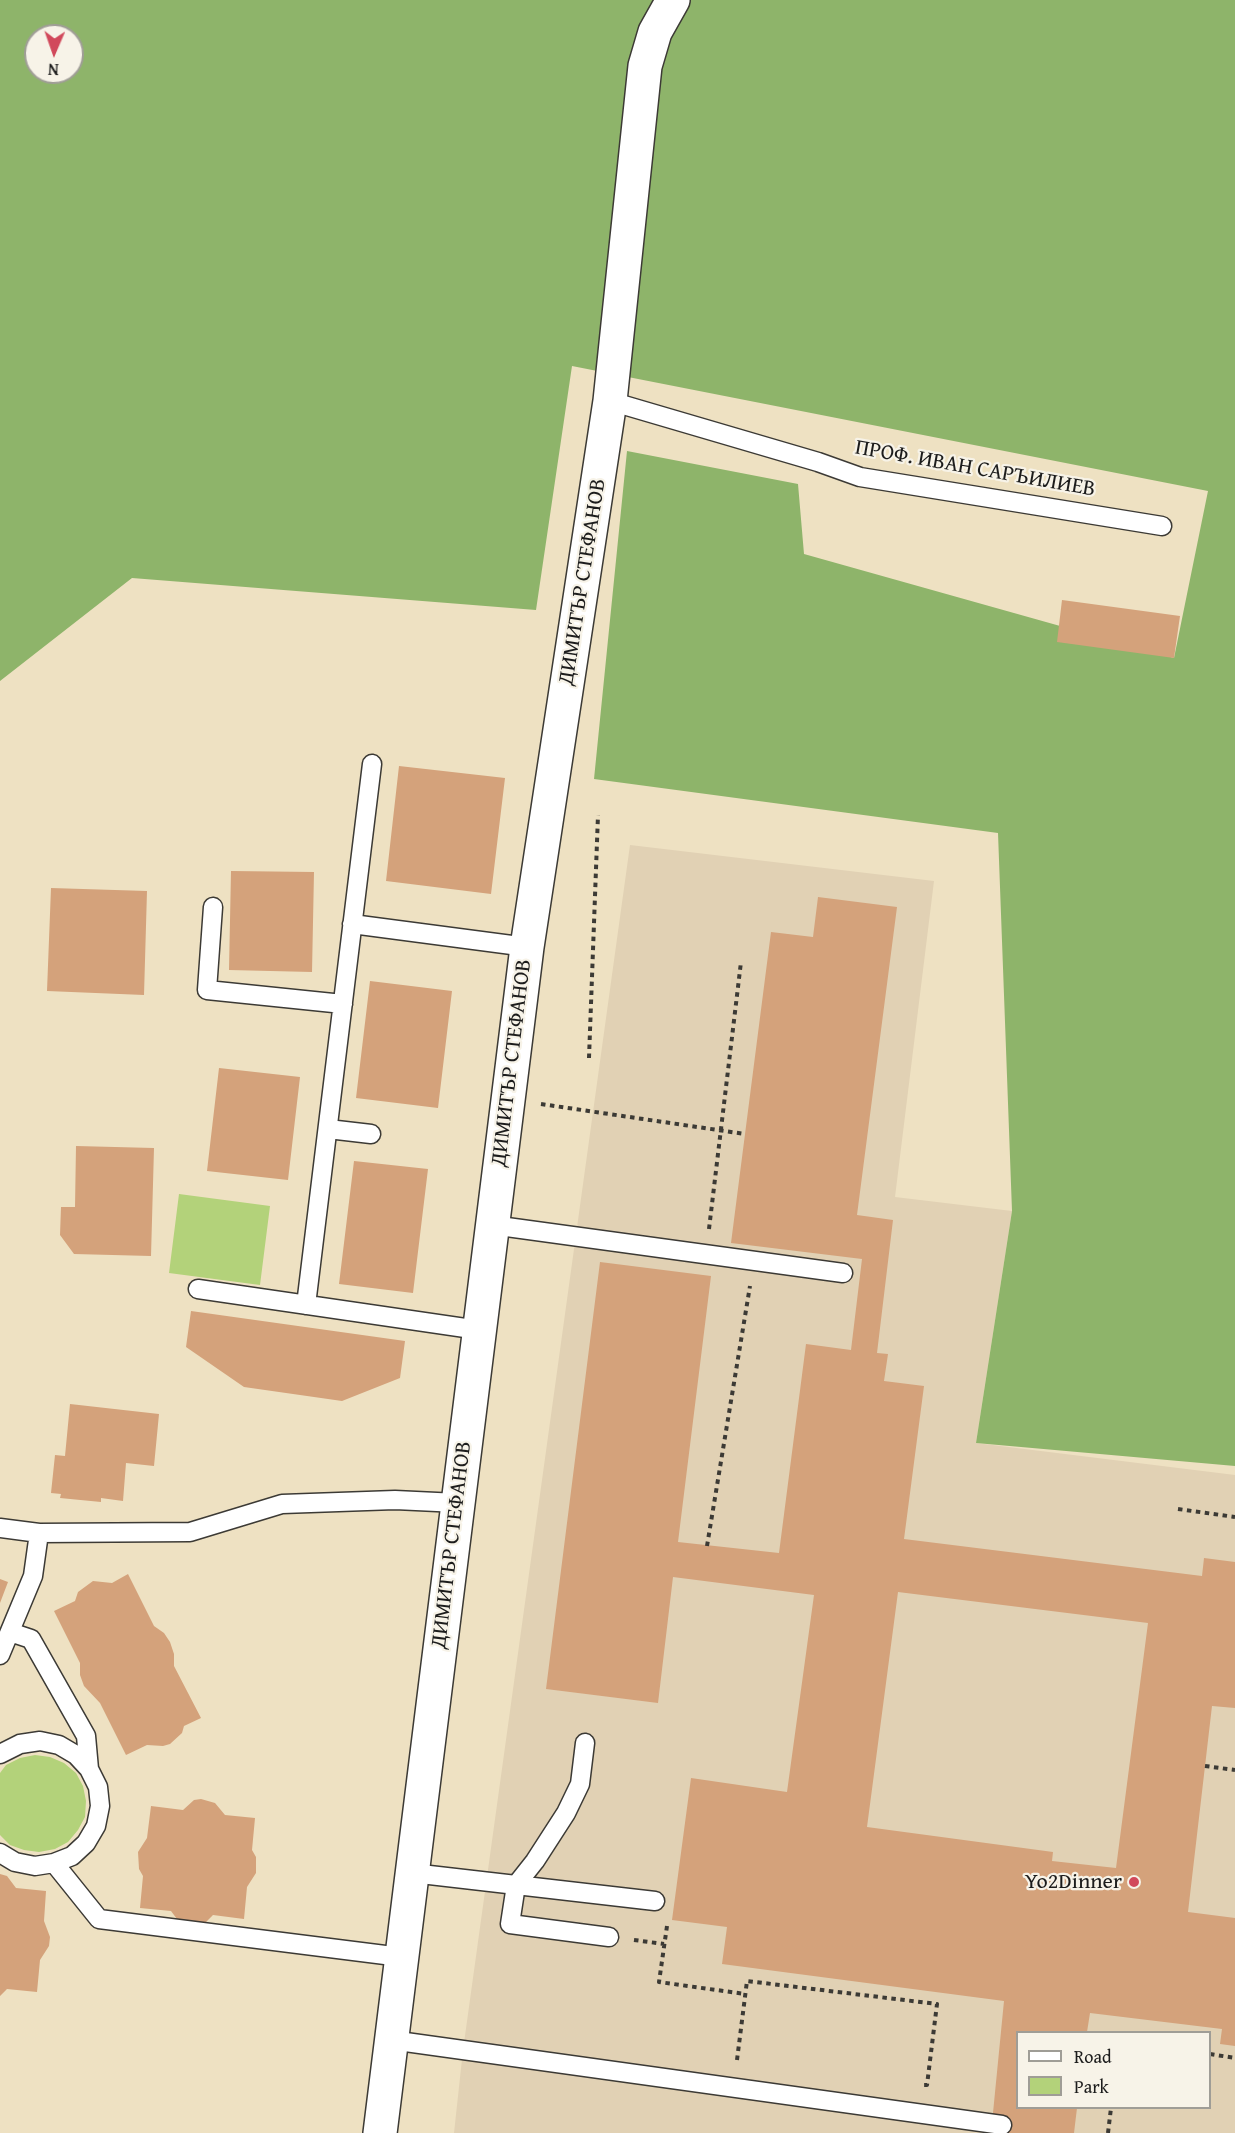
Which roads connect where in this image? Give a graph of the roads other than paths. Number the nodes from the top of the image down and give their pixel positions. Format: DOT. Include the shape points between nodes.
graph roads {
  1 [pos="673,0"];
  2 [pos="610,401"];
  3 [pos="1162,526"];
  4 [pos="372,764"];
  5 [pos="213,907"];
  6 [pos="352,924"];
  7 [pos="527,947"];
  8 [pos="343,1005"];
  9 [pos="328,1129"];
  10 [pos="371,1134"];
  11 [pos="492,1225"];
  12 [pos="843,1273"];
  13 [pos="198,1289"];
  14 [pos="306,1305"];
  15 [pos="479,1330"];
  16 [pos="458,1503"];
  17 [pos="0,1528"];
  18 [pos="39,1533"];
  19 [pos="10,1632"];
  20 [pos="0,1655"];
  21 [pos="585,1743"];
  22 [pos="0,1754"];
  23 [pos="89,1769"];
  24 [pos="0,1853"];
  25 [pos="54,1863"];
  26 [pos="412,1873"];
  27 [pos="516,1885"];
  28 [pos="655,1901"];
  29 [pos="609,1937"];
  30 [pos="401,1957"];
  31 [pos="391,2040"];
  32 [pos="1002,2125"];
  33 [pos="380,2133"];
  1 -- 2 [label="street, ДИМИТЪР СТЕФАНОВ" via="655,32 645,66"];
  2 -- 3 [label="lane, ПРОФ. ИВАН САРЪИЛИЕВ" via="860,477"];
  2 -- 7 [label="street, ДИМИТЪР СТЕФАНОВ"];
  4 -- 6 [label="lane"];
  5 -- 8 [label="lane" via="207,990"];
  6 -- 7 [label="lane"];
  6 -- 8 [label="lane"];
  7 -- 11 [label="street, ДИМИТЪР СТЕФАНОВ"];
  8 -- 9 [label="lane"];
  9 -- 10 [label="lane"];
  9 -- 14 [label="lane"];
  11 -- 12 [label="lane"];
  11 -- 15 [label="street, ДИМИТЪР СТЕФАНОВ"];
  13 -- 14 [label="lane"];
  14 -- 15 [label="lane"];
  15 -- 16 [label="street, ДИМИТЪР СТЕФАНОВ"];
  16 -- 18 [label="lane" via="395,1500 282,1504 190,1532"];
  16 -- 26 [label="street, ДИМИТЪР СТЕФАНОВ"];
  17 -- 18 [label="lane"];
  18 -- 19 [label="lane" via="33,1576"];
  19 -- 20 [label="lane"];
  19 -- 23 [label="lane" via="31,1639 86,1736"];
  21 -- 27 [label="lane" via="580,1784 566,1813"];
  22 -- 23 [label="lane" via="20,1744 59,1745"];
  23 -- 25 [label="lane" via="98,1787 96,1826 72,1856"];
  24 -- 25 [label="lane" via="15,1862 35,1866"];
  25 -- 30 [label="lane" via="99,1919"];
  26 -- 27 [label="lane"];
  26 -- 30 [label="street, ДИМИТЪР СТЕФАНОВ"];
  27 -- 28 [label="lane"];
  27 -- 29 [label="lane" via="510,1924"];
  30 -- 31 [label="street, ДИМИТЪР СТЕФАНОВ"];
  31 -- 32 [label="lane"];
  31 -- 33 [label="street, ДИМИТЪР СТЕФАНОВ"];
}
